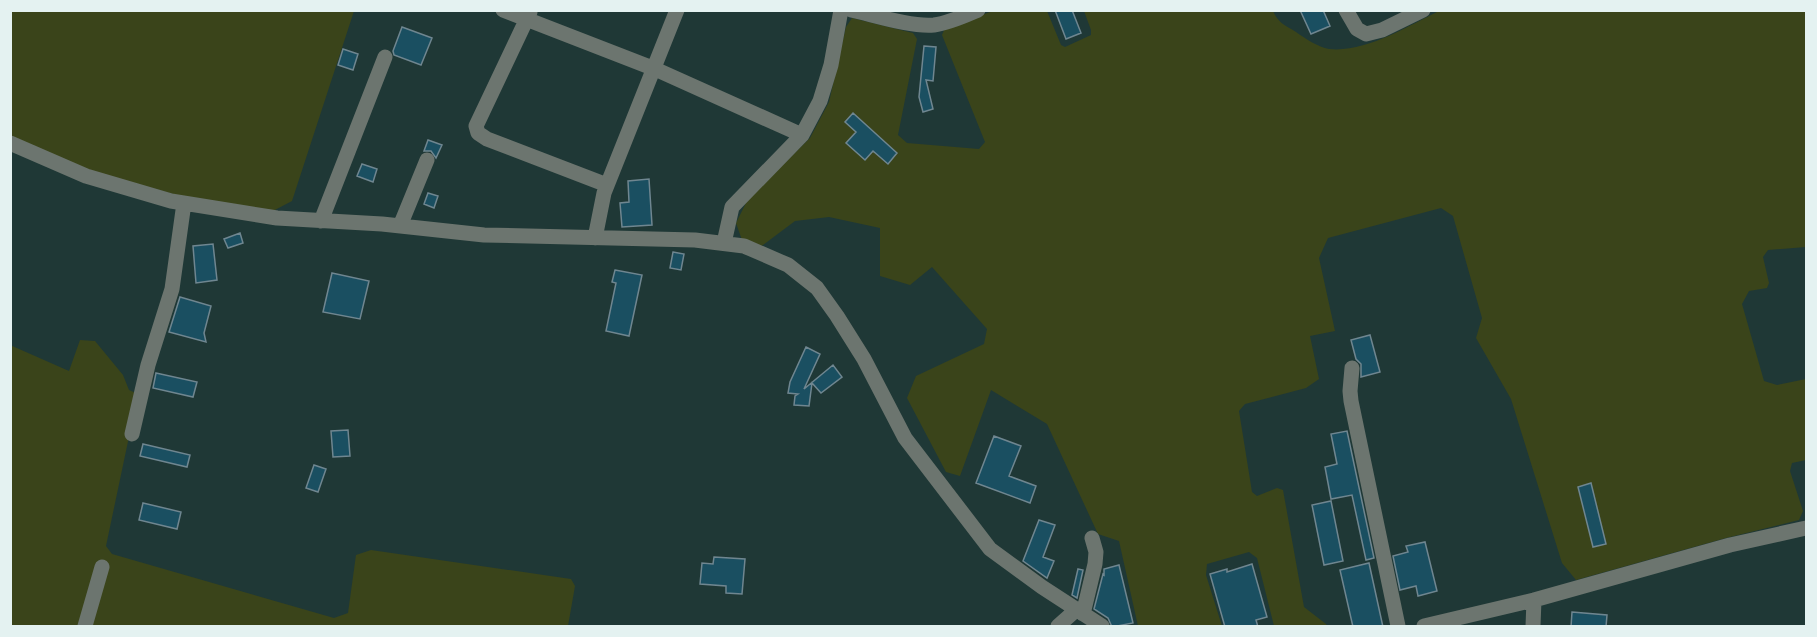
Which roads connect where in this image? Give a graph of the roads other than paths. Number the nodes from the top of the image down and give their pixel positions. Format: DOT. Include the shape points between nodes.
graph roads {
  1 [pos="502,10"];
  2 [pos="677,10"];
  3 [pos="841,10"];
  4 [pos="851,10"];
  5 [pos="978,10"];
  6 [pos="1346,10"];
  7 [pos="1423,10"];
  8 [pos="529,15"];
  9 [pos="385,57"];
  10 [pos="655,69"];
  11 [pos="802,135"];
  12 [pos="10,143"];
  13 [pos="427,160"];
  14 [pos="607,185"];
  15 [pos="184,203"];
  16 [pos="321,220"];
  17 [pos="400,226"];
  18 [pos="595,238"];
  19 [pos="724,243"];
  20 [pos="1352,368"];
  21 [pos="132,434"];
  22 [pos="1806,528"];
  23 [pos="1092,538"];
  24 [pos="102,567"];
  25 [pos="1534,600"];
  26 [pos="1079,612"];
  27 [pos="86,627"];
  28 [pos="1058,627"];
  29 [pos="1102,627"];
  30 [pos="1398,627"];
  31 [pos="1424,627"];
  32 [pos="1533,627"];
  1 -- 8 [label="street"];
  2 -- 10 [label="street"];
  3 -- 11 [label="street" via="820,101"];
  4 -- 5 [label="street" via="921,25 950,21"];
  6 -- 7 [label="street" via="1357,29 1366,34"];
  8 -- 10 [label="street"];
  8 -- 14 [label="street" via="476,126 478,133"];
  9 -- 16 [label="street"];
  10 -- 11 [label="street"];
  10 -- 14 [label="street"];
  11 -- 19 [label="street" via="732,207"];
  12 -- 15 [label="street" via="86,176"];
  13 -- 17 [label="street"];
  14 -- 18 [label="street"];
  15 -- 16 [label="street" via="277,218"];
  15 -- 21 [label="street" via="172,289"];
  16 -- 17 [label="street"];
  17 -- 18 [label="street" via="484,235"];
  18 -- 19 [label="street"];
  19 -- 26 [label="street" via="744,246 788,265 817,288 864,359 905,438 990,549"];
  20 -- 30 [label="street" via="1351,400"];
  22 -- 25 [label="street" via="1730,545"];
  23 -- 26 [label="street" via="1095,564"];
  24 -- 27 [label="street"];
  25 -- 31 [label="street"];
  25 -- 32 [label="street"];
  26 -- 28 [label="street"];
  26 -- 29 [label="street"];
}
